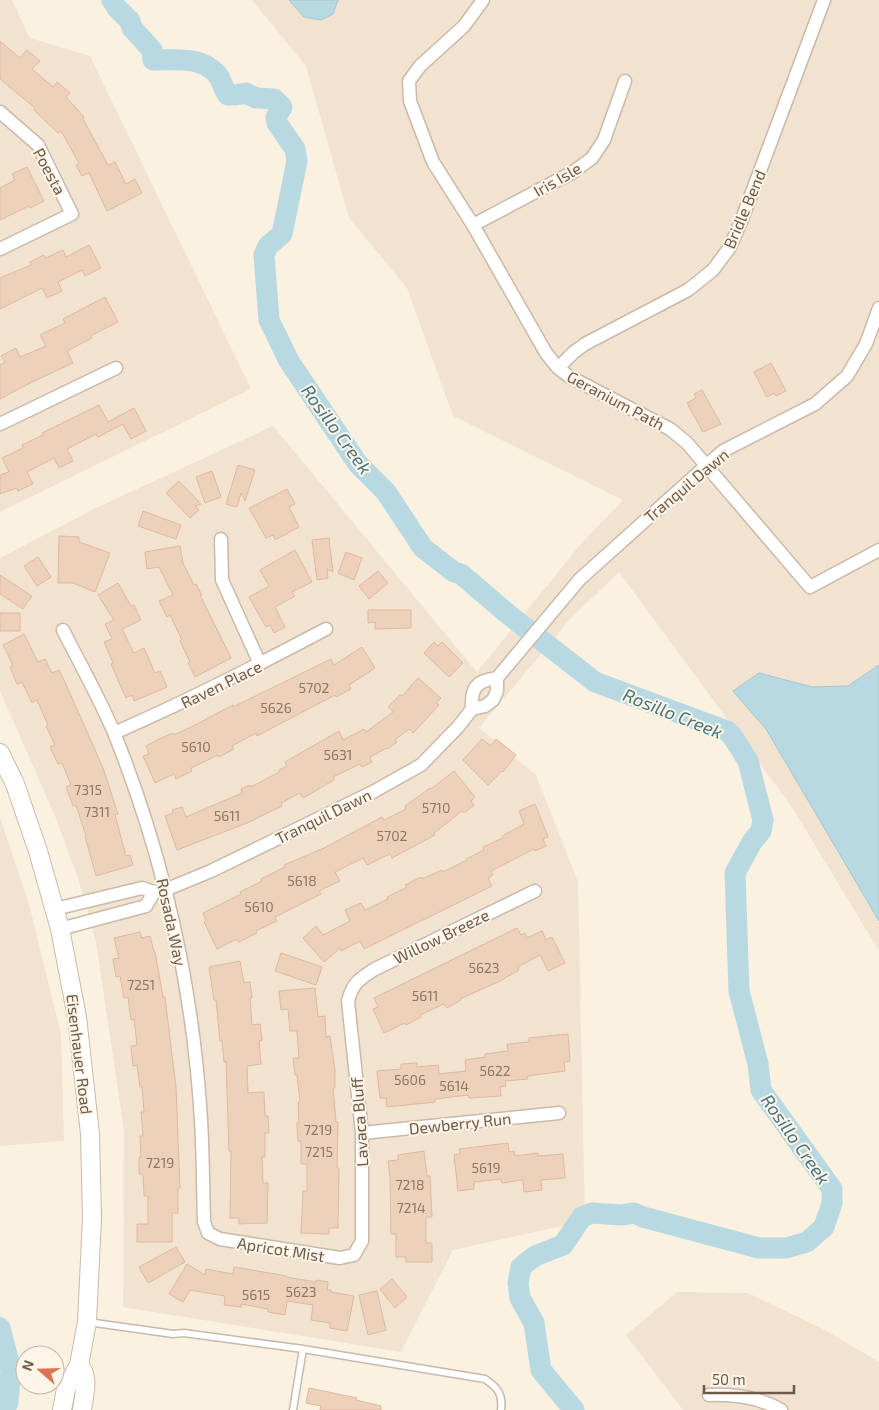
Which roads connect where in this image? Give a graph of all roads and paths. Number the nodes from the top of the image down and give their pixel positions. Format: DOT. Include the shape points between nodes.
graph roads {
  1 [pos="483,0"];
  2 [pos="824,0"];
  3 [pos="625,82"];
  4 [pos="0,112"];
  5 [pos="473,225"];
  6 [pos="0,249"];
  7 [pos="879,308"];
  8 [pos="116,368"];
  9 [pos="558,368"];
  10 [pos="0,424"];
  11 [pos="707,464"];
  12 [pos="221,539"];
  13 [pos="879,550"];
  14 [pos="326,629"];
  15 [pos="63,630"];
  16 [pos="260,664"];
  17 [pos="496,678"];
  18 [pos="472,709"];
  19 [pos="114,733"];
  20 [pos="0,753"];
  21 [pos="535,890"];
  22 [pos="160,891"];
  23 [pos="54,909"];
  24 [pos="60,929"];
  25 [pos="352,987"];
  26 [pos="559,1113"];
  27 [pos="362,1133"];
  28 [pos="208,1233"];
  29 [pos="354,1255"];
  30 [pos="87,1322"];
  31 [pos="303,1349"];
  32 [pos="79,1365"];
  33 [pos="66,1389"];
  34 [pos="709,1395"];
  35 [pos="62,1410"];
  36 [pos="73,1410"];
  37 [pos="82,1410"];
  38 [pos="293,1410"];
  39 [pos="501,1410"];
  40 [pos="781,1410"];
  1 -- 5 [label="street, Geranium Path" via="464,26 420,66 409,82 410,100 433,162"];
  2 -- 9 [label="street, Bridle Bend" via="730,247 713,270 688,290 586,344"];
  3 -- 5 [label="street, Iris Isle" via="604,140 592,158 573,172"];
  4 -- 6 [label="street, Poesta" via="38,145 72,214"];
  5 -- 9 [label="street, Geranium Path" via="546,353"];
  7 -- 11 [label="street, Tranquil Dawn" via="866,344 847,376 815,404 723,451"];
  8 -- 10 [label="street"];
  9 -- 11 [label="street, Geranium Path" via="670,429"];
  11 -- 13 [label="street, Geranium Path" via="810,587"];
  11 -- 17 [label="street, Tranquil Dawn" via="571,588"];
  12 -- 16 [label="street" via="222,580"];
  14 -- 16 [label="street, Raven Place"];
  15 -- 19 [label="street, Rosada Way"];
  16 -- 19 [label="street, Raven Place"];
  17 -- 18 [label="street, Tranquil Dawn" via="475,687"];
  17 -- 18 [label="street, Tranquil Dawn" via="497,692 493,700"];
  18 -- 22 [label="street, Tranquil Dawn" via="421,765 211,871"];
  19 -- 22 [label="street, Rosada Way" via="139,800"];
  20 -- 23 [label="main road, Eisenhauer Road" via="15,784"];
  21 -- 25 [label="street, Willow Breeze" via="373,970"];
  22 -- 23 [label="street, Tranquil Dawn" via="142,888"];
  22 -- 24 [label="street, Tranquil Dawn" via="146,906"];
  22 -- 28 [label="street, Rosada Way" via="172,916 190,1012 201,1120 204,1222"];
  23 -- 24 [label="main road, Eisenhauer Road"];
  24 -- 30 [label="main road, Eisenhauer Road" via="77,1017 90,1134 92,1218"];
  25 -- 27 [label="street, Lavaca Bluff" via="348,1001"];
  26 -- 27 [label="street, Dewberry Run"];
  27 -- 29 [label="street, Lavaca Bluff" via="362,1242"];
  28 -- 29 [label="street, Apricot Mist" via="220,1238 340,1258"];
  30 -- 31 [label="lane"];
  30 -- 32 [label="main road, Eisenhauer Road"];
  31 -- 38 [label="lane"];
  31 -- 39 [label="lane" via="484,1379 498,1390 503,1399"];
  32 -- 33 [label="main road, Eisenhauer Road"];
  32 -- 37 [label="main road, Eisenhauer Road" via="84,1371 86,1390"];
  33 -- 35 [label="main road, Eisenhauer Road"];
  33 -- 36 [label="main road" via="73,1395"];
  34 -- 40 [label="street" via="746,1396"];
}
